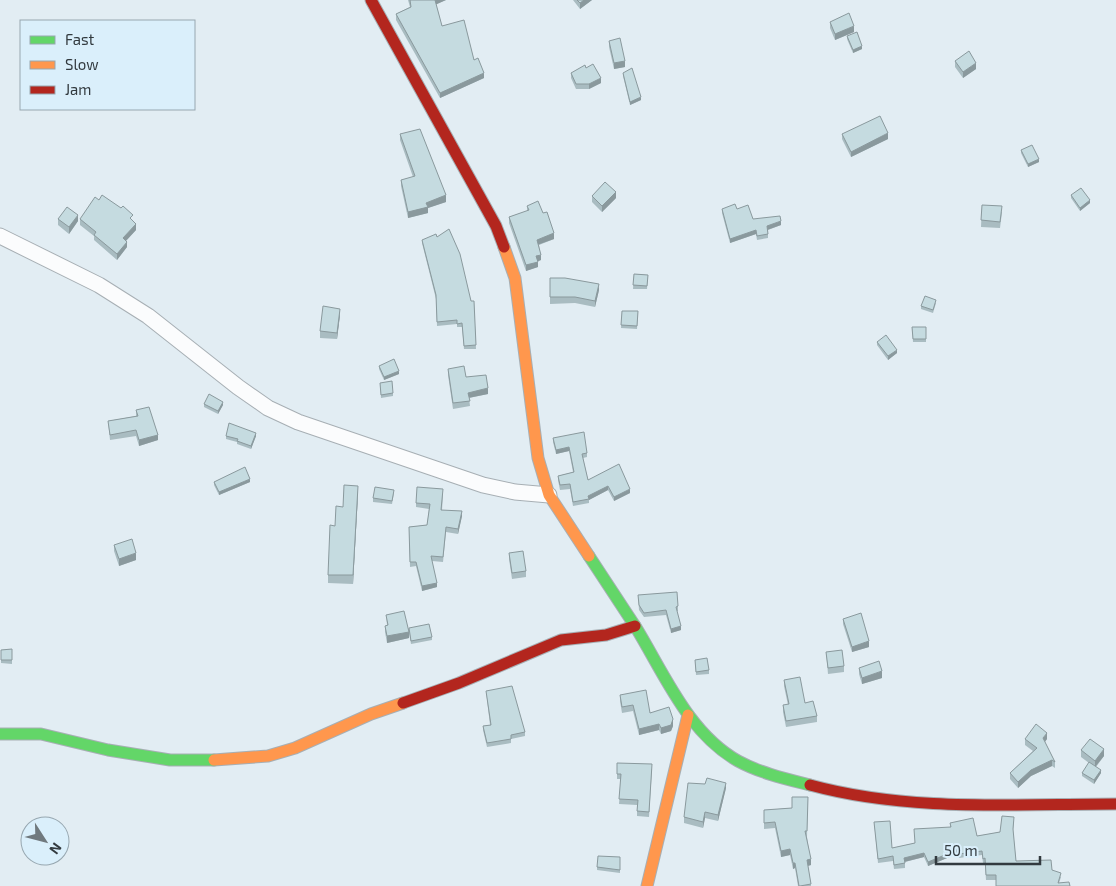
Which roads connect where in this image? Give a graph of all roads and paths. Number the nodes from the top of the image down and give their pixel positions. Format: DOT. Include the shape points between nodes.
graph roads {
  1 [pos="371,0"];
  2 [pos="0,236"];
  3 [pos="549,495"];
  4 [pos="634,626"];
  5 [pos="688,715"];
  6 [pos="0,734"];
  7 [pos="1116,804"];
  8 [pos="647,886"];
  1 -- 3 [label="main road" via="504,246 515,278 538,458"];
  2 -- 3 [label="street" via="107,290 148,316 268,408 298,422 483,485"];
  3 -- 4 [label="main road"];
  4 -- 5 [label="main road"];
  4 -- 6 [label="main road" via="606,634 561,640 459,683 371,714 295,748 268,756 170,760 41,734"];
  5 -- 7 [label="main road" via="715,745 738,761 768,774 832,791 896,801"];
  5 -- 8 [label="main road"];
}
